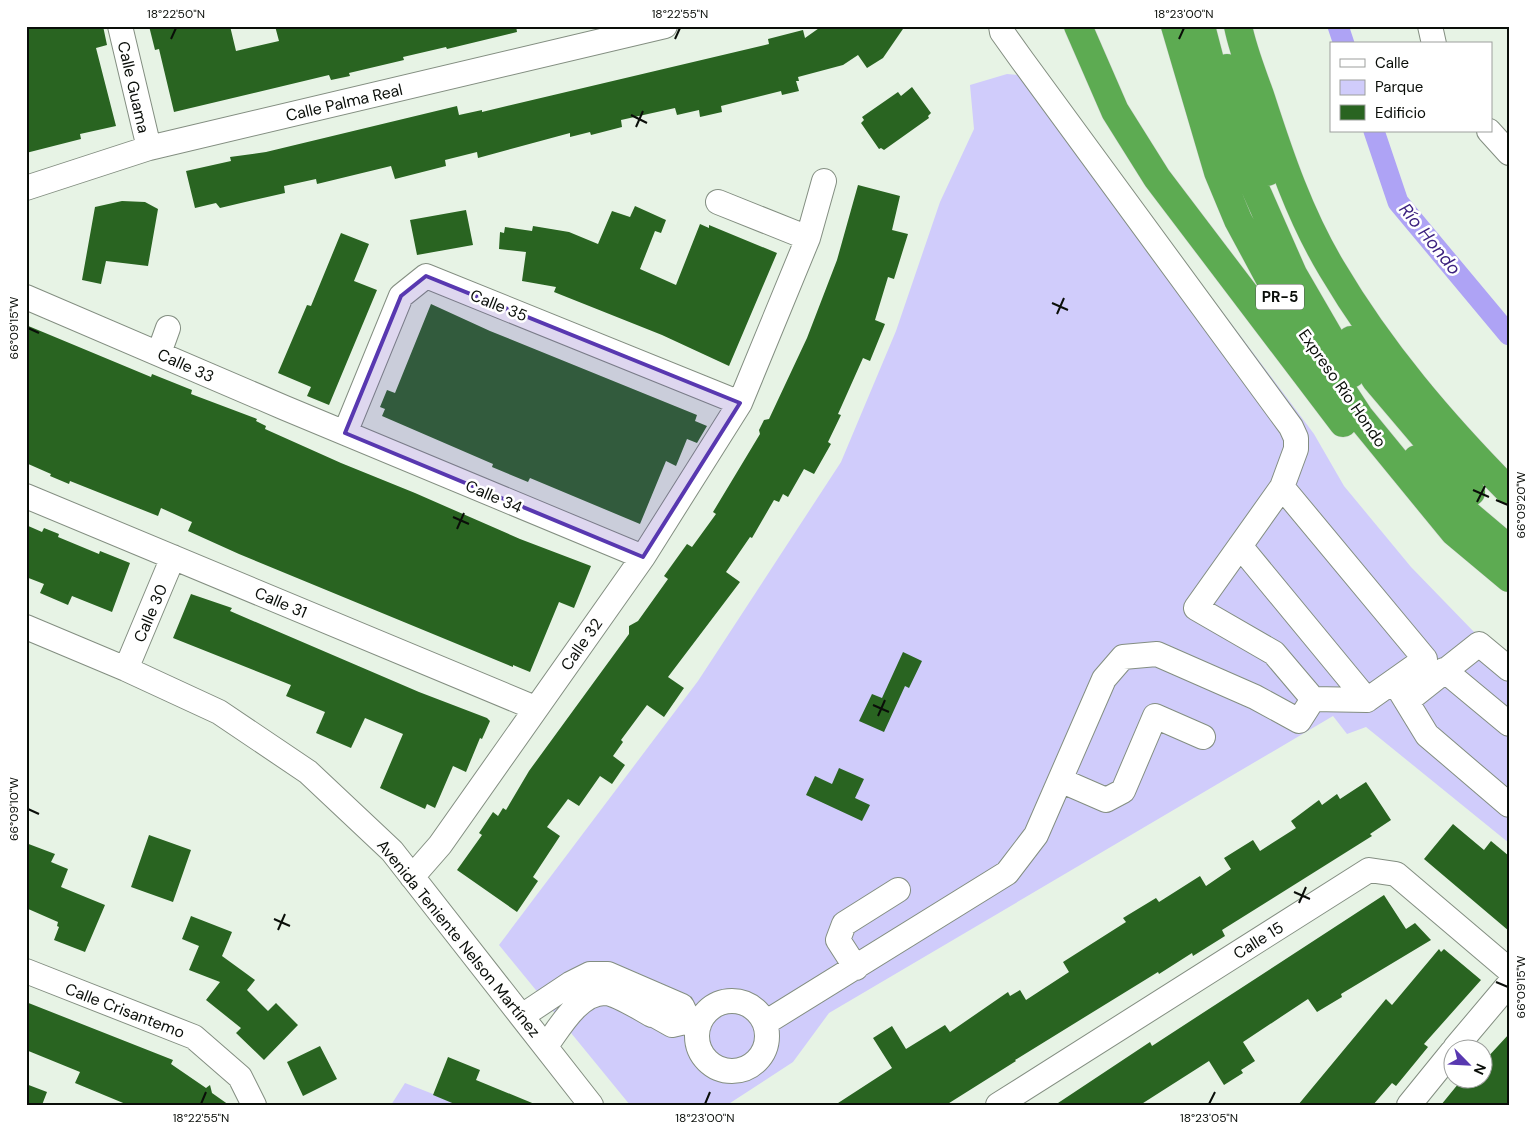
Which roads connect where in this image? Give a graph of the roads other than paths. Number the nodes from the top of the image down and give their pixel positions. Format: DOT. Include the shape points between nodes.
graph roads {
  1 [pos="120,26"];
  2 [pos="665,26"];
  3 [pos="1001,26"];
  4 [pos="1078,26"];
  5 [pos="1175,26"];
  6 [pos="1201,26"];
  7 [pos="1217,26"];
  8 [pos="1238,26"];
  9 [pos="1430,26"];
  10 [pos="1434,42"];
  11 [pos="1490,132"];
  12 [pos="149,148"];
  13 [pos="1509,153"];
  14 [pos="824,181"];
  15 [pos="26,188"];
  16 [pos="718,202"];
  17 [pos="808,238"];
  18 [pos="26,297"];
  19 [pos="168,328"];
  20 [pos="159,353"];
  21 [pos="740,403"];
  22 [pos="345,434"];
  23 [pos="1282,487"];
  24 [pos="1509,490"];
  25 [pos="26,496"];
  26 [pos="1509,527"];
  27 [pos="1454,532"];
  28 [pos="1240,546"];
  29 [pos="1509,549"];
  30 [pos="173,557"];
  31 [pos="643,557"];
  32 [pos="1509,578"];
  33 [pos="26,627"];
  34 [pos="126,669"];
  35 [pos="1509,669"];
  36 [pos="1444,670"];
  37 [pos="1394,681"];
  38 [pos="1313,699"];
  39 [pos="1368,700"];
  40 [pos="1407,701"];
  41 [pos="536,708"];
  42 [pos="1509,724"];
  43 [pos="1202,737"];
  44 [pos="1060,780"];
  45 [pos="1509,805"];
  46 [pos="412,877"];
  47 [pos="898,890"];
  48 [pos="856,968"];
  49 [pos="1509,970"];
  50 [pos="26,971"];
  51 [pos="607,984"];
  52 [pos="1509,984"];
  53 [pos="522,1016"];
  54 [pos="694,1023"];
  55 [pos="765,1023"];
  56 [pos="1463,1038"];
  57 [pos="546,1046"];
  58 [pos="1442,1064"];
  59 [pos="254,1105"];
  60 [pos="591,1105"];
  61 [pos="998,1105"];
  62 [pos="1409,1105"];
  1 -- 12 [label="street, Calle Guama"];
  2 -- 12 [label="street, Calle Palma Real"];
  3 -- 23 [label="street" via="1027,68 1291,427 1296,449"];
  4 -- 27 [label="highway" via="1115,111 1157,178 1363,446 1412,502"];
  5 -- 27 [label="highway, Expreso Río Hondo / PR-5" via="1218,172 1238,220 1272,285 1359,416"];
  6 -- 29 [label="highway" via="1226,122 1293,274 1350,372 1400,440 1464,511"];
  7 -- 26 [label="highway" via="1221,53 1305,268 1376,380 1476,497"];
  8 -- 24 [label="highway" via="1277,150 1300,208 1331,268 1414,388 1458,439"];
  9 -- 10 [label="street"];
  11 -- 13 [label="street"];
  12 -- 15 [label="street, Calle Palma Real"];
  14 -- 17 [label="street, Calle 32"];
  16 -- 17 [label="street"];
  17 -- 21 [label="street, Calle 32"];
  18 -- 20 [label="street, Calle 33"];
  19 -- 20 [label="street"];
  20 -- 22 [label="street, Calle 33"];
  21 -- 22 [label="street, Calle 35" via="426,276 401,296"];
  21 -- 31 [label="street, Calle 32"];
  22 -- 31 [label="street, Calle 34"];
  23 -- 28 [label="street"];
  23 -- 37 [label="street" via="1425,658"];
  25 -- 30 [label="street, Calle 31"];
  27 -- 32 [label="highway, Expreso Río Hondo / PR-5"];
  28 -- 38 [label="street" via="1196,608 1274,653"];
  28 -- 39 [label="street"];
  30 -- 34 [label="street, Calle 30"];
  30 -- 41 [label="street, Calle 31"];
  31 -- 41 [label="street, Calle 32"];
  33 -- 34 [label="street, Avenida Teniente Nelson Martínez"];
  34 -- 46 [label="street, Avenida Teniente Nelson Martínez" via="219,712 308,772 392,851"];
  35 -- 36 [label="street" via="1479,644"];
  36 -- 40 [label="street"];
  36 -- 42 [label="street"];
  37 -- 39 [label="street"];
  37 -- 40 [label="street"];
  38 -- 39 [label="street"];
  38 -- 44 [label="street" via="1299,721 1255,697 1157,654 1123,657 1104,679"];
  40 -- 45 [label="street" via="1427,736"];
  41 -- 46 [label="street, Calle 32" via="440,845"];
  43 -- 44 [label="street" via="1155,716 1122,791 1106,800"];
  44 -- 48 [label="street" via="1036,835 1007,873"];
  46 -- 53 [label="street, Avenida Teniente Nelson Martínez"];
  47 -- 48 [label="street" via="844,924 838,940"];
  48 -- 55 [label="street"];
  49 -- 61 [label="street, Calle 15" via="1396,874 1368,870"];
  50 -- 59 [label="street, Calle Crisantemo" via="194,1037 240,1077"];
  51 -- 53 [label="street" via="590,974"];
  51 -- 54 [label="street" via="682,1006"];
  51 -- 54 [label="street" via="672,1025"];
  51 -- 57 [label="street" via="572,1011"];
  52 -- 56 [label="street"];
  53 -- 57 [label="street, Avenida Teniente Nelson Martínez"];
  54 -- 55 [label="street" via="712,1008 732,1001 752,1007"];
  54 -- 55 [label="street" via="703,1054 716,1067 727,1071 751,1066 760,1058 766,1047"];
  57 -- 60 [label="street, Avenida Teniente Nelson Martínez"];
  58 -- 62 [label="street"];
}
